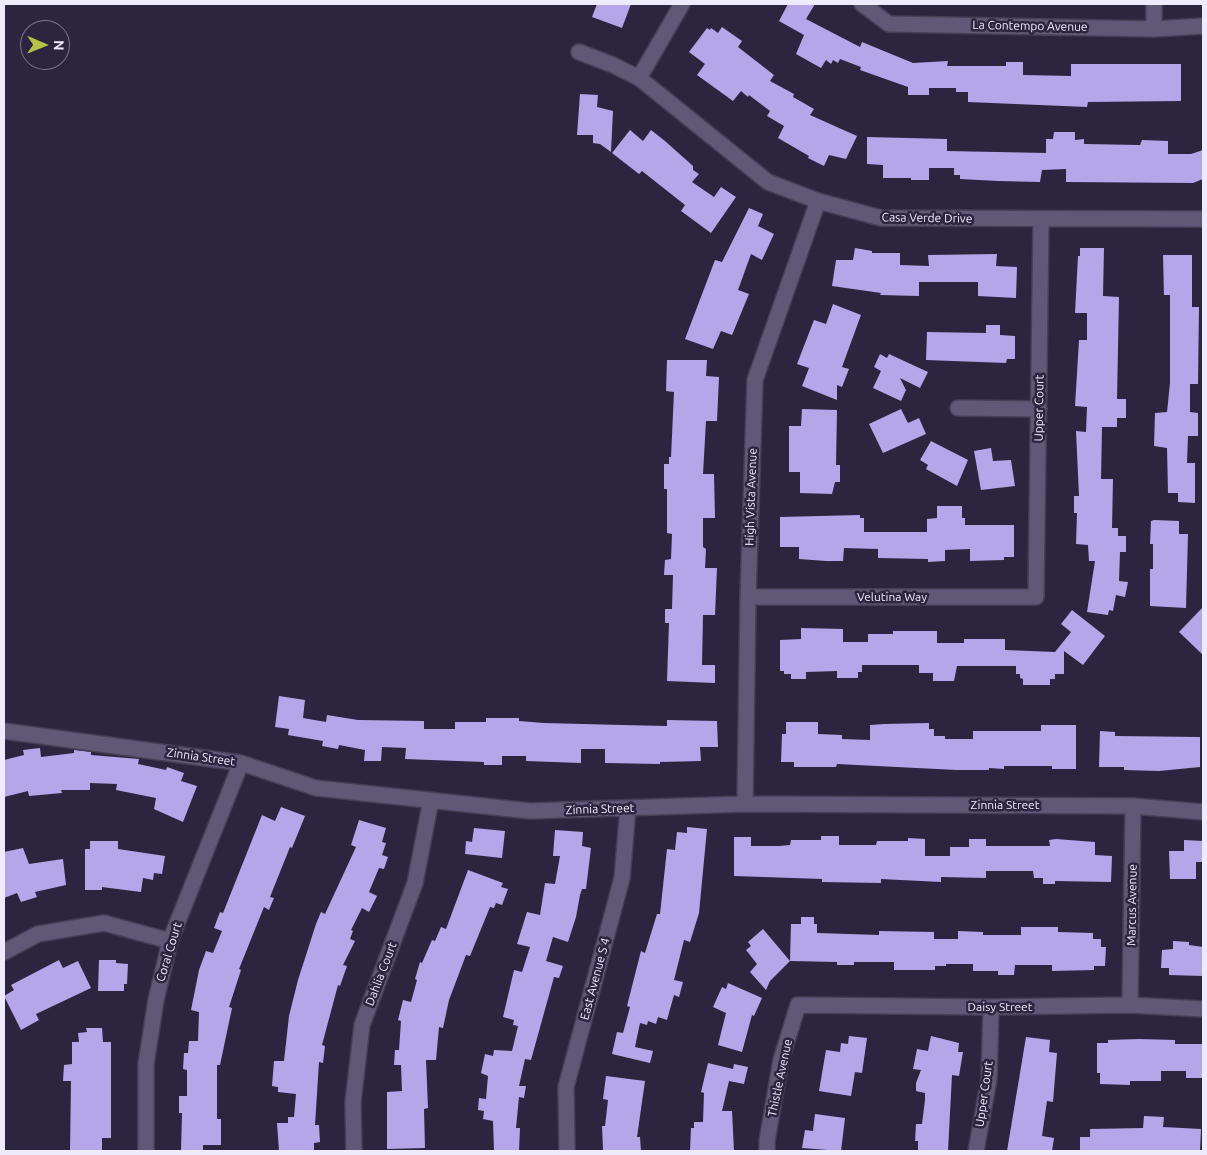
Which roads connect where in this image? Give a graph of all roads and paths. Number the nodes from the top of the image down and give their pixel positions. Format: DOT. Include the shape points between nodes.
graph roads {
  1 [pos="682,4"];
  2 [pos="862,4"];
  3 [pos="1154,4"];
  4 [pos="1203,26"];
  5 [pos="1154,29"];
  6 [pos="579,52"];
  7 [pos="639,78"];
  8 [pos="818,201"];
  9 [pos="1203,219"];
  10 [pos="1041,220"];
  11 [pos="958,408"];
  12 [pos="1039,409"];
  13 [pos="748,597"];
  14 [pos="1036,597"];
  15 [pos="4,731"];
  16 [pos="241,763"];
  17 [pos="431,800"];
  18 [pos="745,804"];
  19 [pos="1134,806"];
  20 [pos="628,808"];
  21 [pos="1203,812"];
  22 [pos="170,941"];
  23 [pos="4,952"];
  24 [pos="1130,1004"];
  25 [pos="798,1005"];
  26 [pos="991,1007"];
  27 [pos="1203,1008"];
  28 [pos="146,1151"];
  29 [pos="354,1151"];
  30 [pos="567,1151"];
  31 [pos="767,1151"];
  32 [pos="976,1151"];
  1 -- 7 [label="street"];
  2 -- 5 [label="street, La Contempo Avenue" via="889,24"];
  3 -- 5 [label="street"];
  4 -- 5 [label="street, La Contempo Avenue"];
  6 -- 7 [label="street, Casa Verde Drive"];
  7 -- 8 [label="street, Casa Verde Drive" via="768,182"];
  8 -- 10 [label="street, Casa Verde Drive" via="881,218"];
  8 -- 13 [label="street, High Vista Avenue" via="755,380"];
  9 -- 10 [label="street, Casa Verde Drive"];
  10 -- 12 [label="street, Upper Court"];
  11 -- 12 [label="street"];
  12 -- 14 [label="street, Upper Court"];
  13 -- 14 [label="street, Velutina Way"];
  13 -- 18 [label="street, High Vista Avenue"];
  15 -- 16 [label="street, Zinnia Street"];
  16 -- 17 [label="street, Zinnia Street" via="316,788"];
  16 -- 22 [label="street, Coral Court"];
  17 -- 20 [label="street, Zinnia Street" via="530,811"];
  17 -- 29 [label="street, Dahlia Court" via="415,883 362,1025 353,1102"];
  18 -- 19 [label="street, Zinnia Street"];
  18 -- 20 [label="street, Zinnia Street"];
  19 -- 21 [label="street, Zinnia Street"];
  19 -- 24 [label="street, Marcus Avenue"];
  20 -- 30 [label="street, East Avenue S 4" via="622,878 566,1087"];
  22 -- 23 [label="street" via="104,923 38,934"];
  22 -- 28 [label="street, Coral Court" via="146,1064"];
  24 -- 26 [label="street, Daisy Street"];
  24 -- 27 [label="street, Daisy Street"];
  25 -- 26 [label="street, Daisy Street"];
  25 -- 31 [label="street, Thistle Avenue" via="782,1060"];
  26 -- 32 [label="street, Upper Court" via="988,1079"];
}
